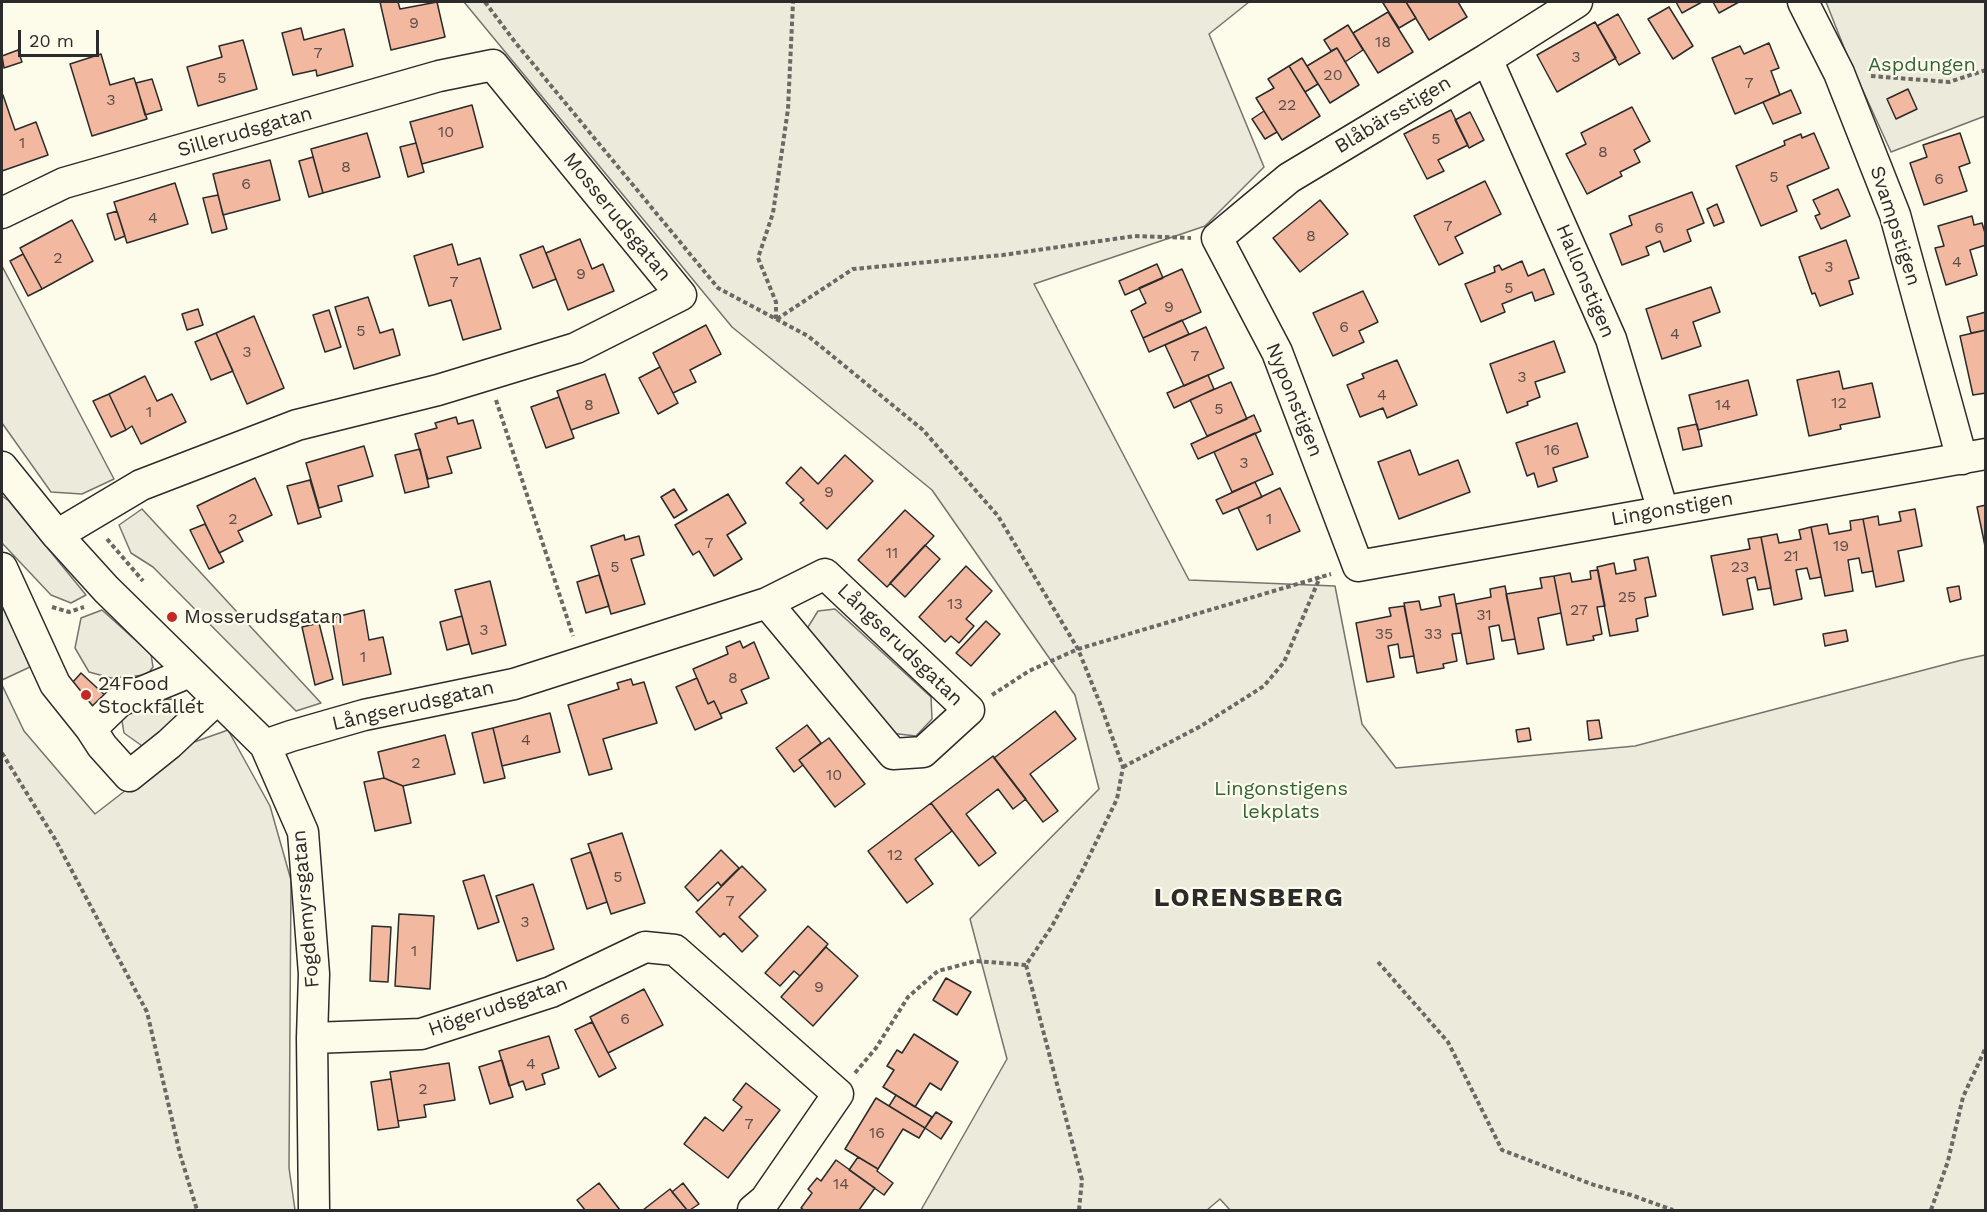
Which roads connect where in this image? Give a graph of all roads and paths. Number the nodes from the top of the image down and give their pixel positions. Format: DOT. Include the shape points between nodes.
graph roads {
  1 [pos="485,2"];
  2 [pos="793,2"];
  3 [pos="1577,2"];
  4 [pos="1803,2"];
  5 [pos="1487,59"];
  6 [pos="493,65"];
  7 [pos="1986,70"];
  8 [pos="1839,73"];
  9 [pos="2,213"];
  10 [pos="1217,238"];
  11 [pos="776,319"];
  12 [pos="487,375"];
  13 [pos="1974,456"];
  14 [pos="2,467"];
  15 [pos="1662,511"];
  16 [pos="57,535"];
  17 [pos="1358,566"];
  18 [pos="2,568"];
  19 [pos="1320,578"];
  20 [pos="106,589"];
  21 [pos="767,603"];
  22 [pos="46,605"];
  23 [pos="1078,650"];
  24 [pos="581,662"];
  25 [pos="190,672"];
  26 [pos="217,699"];
  27 [pos="969,710"];
  28 [pos="91,729"];
  29 [pos="265,745"];
  30 [pos="2,753"];
  31 [pos="1123,767"];
  32 [pos="1378,962"];
  33 [pos="1026,965"];
  34 [pos="312,1038"];
  35 [pos="1986,1047"];
  36 [pos="838,1094"];
  37 [pos="197,1210"];
  38 [pos="314,1210"];
  39 [pos="753,1210"];
  40 [pos="1079,1210"];
  41 [pos="1673,1210"];
  42 [pos="1931,1210"];
  1 -- 11 [label="path" via="718,288"];
  2 -- 11 [label="path" via="788,109 773,213 758,258 776,302"];
  3 -- 5 [label="street, Blåbärsstigen"];
  4 -- 8 [label="street, Svampstigen"];
  5 -- 10 [label="street, Blåbärsstigen" via="1288,178"];
  5 -- 15 [label="street, Hallonstigen" via="1611,339"];
  6 -- 9 [label="street, Sillerudsgatan" via="439,76 64,183"];
  6 -- 12 [label="street, Mosserudsgatan" via="681,295 576,348"];
  7 -- 8 [label="path" via="1949,82"];
  8 -- 13 [label="street, Svampstigen" via="1895,215"];
  10 -- 11 [label="path" via="1135,236 1003,255 853,269"];
  10 -- 17 [label="street, Nyponstigen" via="1278,352"];
  11 -- 23 [label="path" via="808,336 923,430 998,516"];
  12 -- 16 [label="street, Mosserudsgatan" via="297,425 141,485"];
  12 -- 24 [label="path"];
  13 -- 15 [label="street, Lingonstigen"];
  14 -- 16 [label="street, Fogdemyrsgatan"];
  15 -- 17 [label="street, Lingonstigen"];
  16 -- 20 [label="street, Fogdemyrsgatan"];
  17 -- 19 [label="path"];
  18 -- 28 [label="street" via="55,684"];
  19 -- 23 [label="path"];
  19 -- 31 [label="path" via="1284,662 1264,686 1201,726"];
  20 -- 22 [label="path" via="88,606 69,612"];
  20 -- 25 [label="street, Fogdemyrsgatan"];
  21 -- 24 [label="street, Långserudsgatan"];
  21 -- 27 [label="street, Långserudsgatan" via="825,574"];
  21 -- 27 [label="street, Långserudsgatan" via="893,753 923,752"];
  23 -- 27 [label="path" via="1029,671"];
  23 -- 31 [label="path"];
  24 -- 29 [label="street, Långserudsgatan" via="514,684 364,715"];
  25 -- 26 [label="street, Fogdemyrsgatan"];
  25 -- 28 [label="street" via="120,700"];
  26 -- 28 [label="street" via="129,776"];
  26 -- 29 [label="street, Fogdemyrsgatan"];
  29 -- 34 [label="street, Fogdemyrsgatan" via="303,832 314,975"];
  30 -- 37 [label="path" via="56,839 147,1011"];
  31 -- 33 [label="path" via="1117,799 1083,869"];
  32 -- 41 [label="path" via="1448,1042 1502,1150"];
  33 -- 36 [label="path" via="976,961 938,971 908,996 876,1048"];
  33 -- 40 [label="path" via="1082,1180"];
  34 -- 36 [label="street, Högerudsgatan" via="421,1034 551,992 645,947 675,950"];
  34 -- 38 [label="street, Fogdemyrsgatan"];
  35 -- 42 [label="path" via="1963,1097 1948,1161"];
  36 -- 39 [label="street" via="765,1200"];
}
